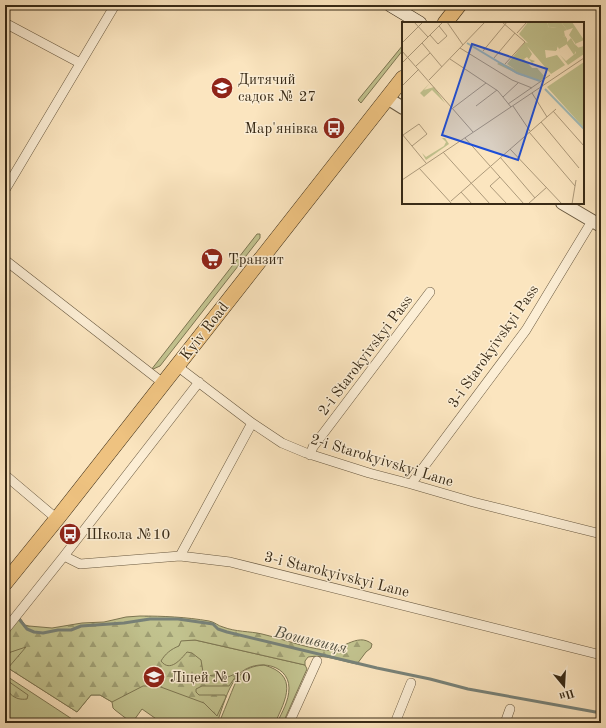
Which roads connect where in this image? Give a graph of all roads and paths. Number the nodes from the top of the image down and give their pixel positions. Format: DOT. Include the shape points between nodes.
graph roads {
  1 [pos="114,5"];
  2 [pos="390,5"];
  3 [pos="459,5"];
  4 [pos="418,22"];
  5 [pos="446,22"];
  6 [pos="5,23"];
  7 [pos="80,63"];
  8 [pos="402,79"];
  9 [pos="387,98"];
  10 [pos="402,107"];
  11 [pos="5,190"];
  12 [pos="564,204"];
  13 [pos="597,224"];
  14 [pos="5,260"];
  15 [pos="430,292"];
  16 [pos="176,366"];
  17 [pos="199,382"];
  18 [pos="163,384"];
  19 [pos="252,423"];
  20 [pos="310,454"];
  21 [pos="5,475"];
  22 [pos="411,484"];
  23 [pos="57,519"];
  24 [pos="601,534"];
  25 [pos="64,556"];
  26 [pos="180,556"];
  27 [pos="5,583"];
  28 [pos="5,630"];
  29 [pos="601,655"];
  30 [pos="317,661"];
  31 [pos="410,683"];
  32 [pos="510,709"];
  33 [pos="289,723"];
  34 [pos="395,723"];
  35 [pos="505,723"];
  1 -- 7 [label="street"];
  2 -- 4 [label="main road"];
  3 -- 5 [label="main road"];
  6 -- 7 [label="street"];
  7 -- 11 [label="street"];
  8 -- 9 [label="main road, Kyiv Road"];
  9 -- 10 [label="street"];
  9 -- 16 [label="main road, Kyiv Road"];
  12 -- 13 [label="street"];
  13 -- 22 [label="street, 3-i Starokyivskyi Pass" via="526,330"];
  14 -- 18 [label="street"];
  15 -- 20 [label="street, 2-i Starokyivskyi Pass"];
  16 -- 17 [label="street, 2-i Starokyivskyi Lane"];
  16 -- 18 [label="main road, Kyiv Road"];
  17 -- 19 [label="street, 2-i Starokyivskyi Lane"];
  17 -- 25 [label="street"];
  18 -- 23 [label="main road, Kyiv Road"];
  19 -- 20 [label="street, 2-i Starokyivskyi Lane" via="282,443"];
  19 -- 26 [label="street"];
  20 -- 22 [label="street, 2-i Starokyivskyi Lane"];
  21 -- 23 [label="street"];
  22 -- 24 [label="street, 2-i Starokyivskyi Lane"];
  23 -- 27 [label="main road, Kyiv Road"];
  25 -- 26 [label="street, 3-i Starokyivskyi Lane" via="80,564"];
  25 -- 28 [label="street"];
  26 -- 29 [label="street, 3-i Starokyivskyi Lane" via="230,562"];
  30 -- 33 [label="street"];
  31 -- 34 [label="street"];
  32 -- 35 [label="street"];
}
